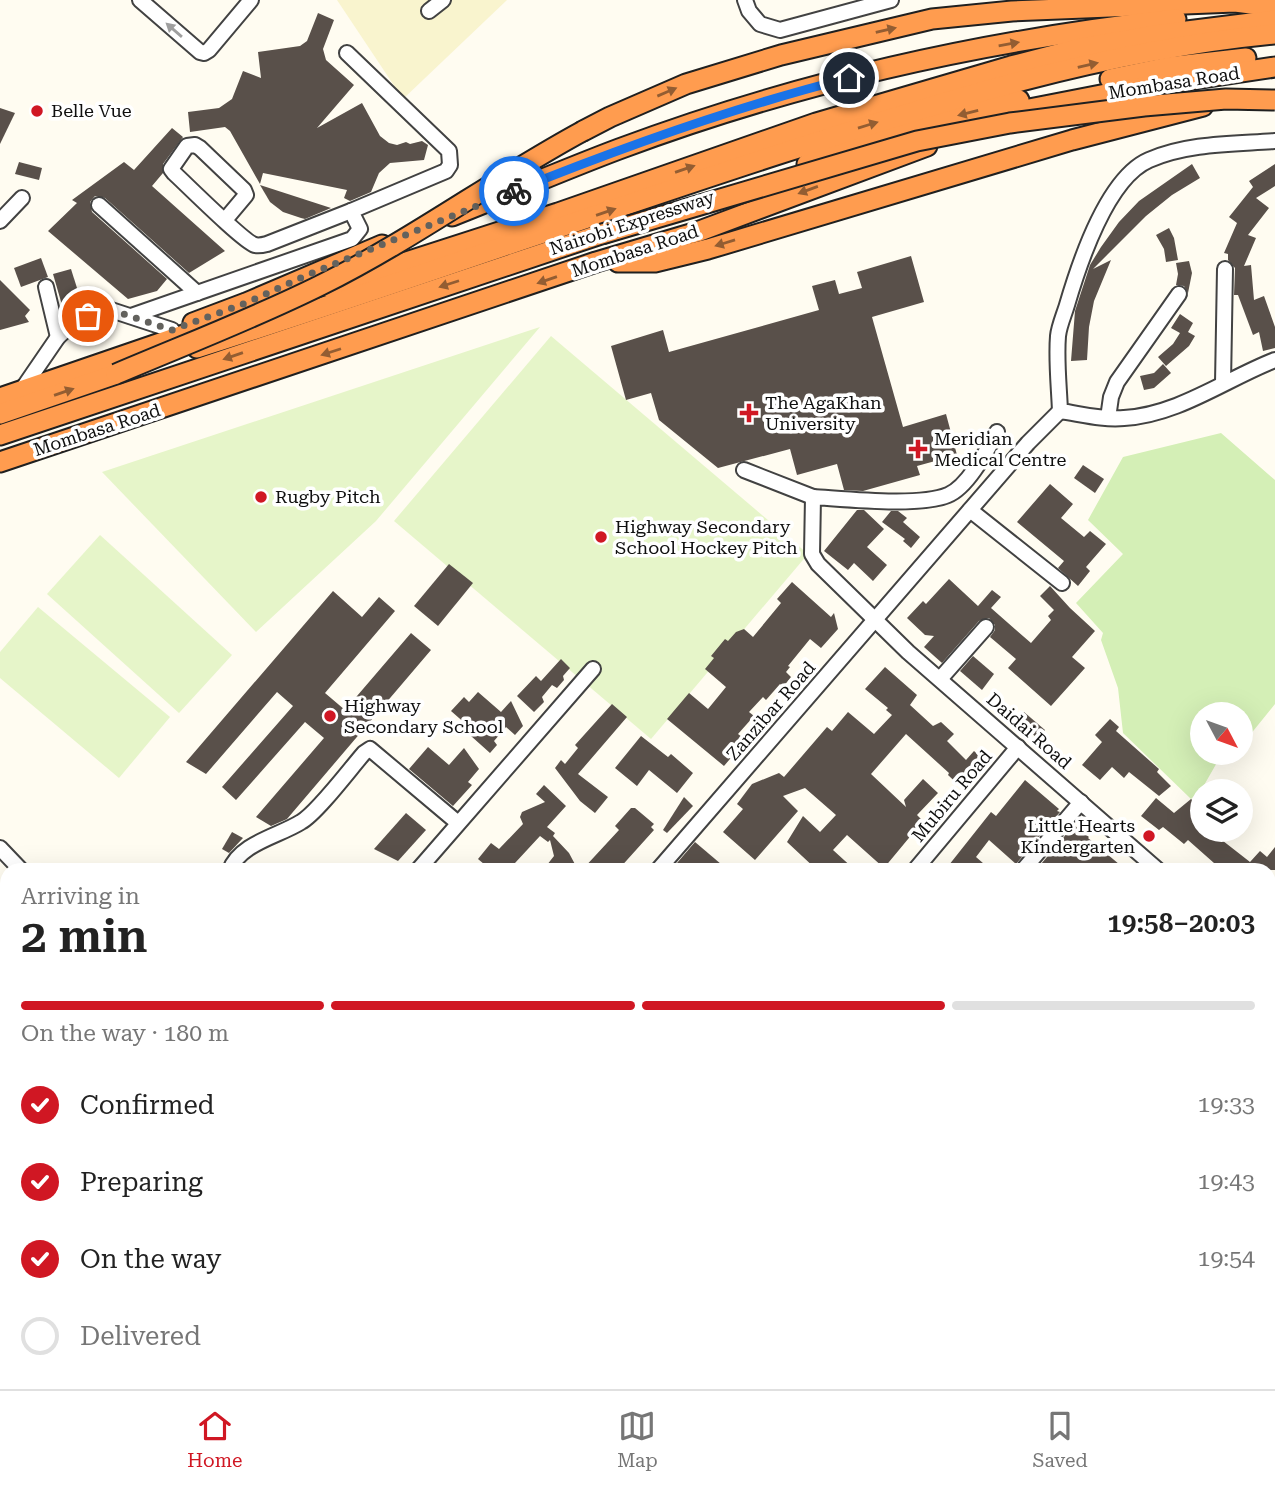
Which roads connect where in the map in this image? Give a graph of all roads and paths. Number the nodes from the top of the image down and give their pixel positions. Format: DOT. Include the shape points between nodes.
graph roads {
  1 [pos="141,0"];
  2 [pos="251,0"];
  3 [pos="443,0"];
  4 [pos="745,0"];
  5 [pos="891,0"];
  6 [pos="1275,8"];
  7 [pos="429,10"];
  8 [pos="1275,20"];
  9 [pos="1275,34"];
  10 [pos="347,53"];
  11 [pos="1275,55"];
  12 [pos="1275,67"];
  13 [pos="1275,98"];
  14 [pos="1275,141"];
  15 [pos="23,198"];
  16 [pos="99,205"];
  17 [pos="351,211"];
  18 [pos="225,220"];
  19 [pos="0,221"];
  20 [pos="602,234"];
  21 [pos="596,262"];
  22 [pos="1224,269"];
  23 [pos="46,287"];
  24 [pos="197,293"];
  25 [pos="1179,294"];
  26 [pos="131,316"];
  27 [pos="172,330"];
  28 [pos="58,337"];
  29 [pos="1275,360"];
  30 [pos="81,370"];
  31 [pos="116,374"];
  32 [pos="1223,383"];
  33 [pos="8,392"];
  34 [pos="1060,411"];
  35 [pos="0,414"];
  36 [pos="1108,418"];
  37 [pos="997,432"];
  38 [pos="0,435"];
  39 [pos="0,462"];
  40 [pos="744,470"];
  41 [pos="813,497"];
  42 [pos="970,510"];
  43 [pos="1062,583"];
  44 [pos="874,621"];
  45 [pos="986,627"];
  46 [pos="593,669"];
  47 [pos="940,679"];
  48 [pos="1018,747"];
  49 [pos="1081,802"];
  50 [pos="458,823"];
  51 [pos="0,848"];
  52 [pos="14,863"];
  53 [pos="232,863"];
  54 [pos="424,863"];
  55 [pos="665,863"];
  56 [pos="921,863"];
  57 [pos="1029,863"];
  58 [pos="1150,863"];
  2 -- 1 [label="street, one-way" via="204,53"];
  3 -- 7 [label="street"];
  4 -- 5 [label="street" via="748,11 761,24 780,30"];
  27 -- 6 [label="highway, one-way" via="619,149 698,122 870,72 965,51 1102,27"];
  31 -- 6 [label="highway, one-way, bridge" via="320,285 409,237 550,149 686,84 781,55 932,19 1012,10 1235,2"];
  30 -- 8 [label="highway, one-way" via="817,123 1011,66 1086,47"];
  31 -- 9 [label="highway, Nairobi Expressway, one-way, bridge" via="949,100 1173,47"];
  10 -- 17 [label="street" via="449,151 451,158 446,171"];
  11 -- 20 [label="highway, Nairobi Expressway, one-way, bridge" via="1168,67 937,120"];
  12 -- 21 [label="highway, Mombasa Road, one-way" via="1024,110 697,232"];
  13 -- 20 [label="highway, bridge" via="1144,106 1010,123 916,141"];
  13 -- 21 [label="highway, one-way" via="1209,105 1072,139 655,262"];
  14 -- 34 [label="street" via="1191,148 1160,156 1147,160 1122,183 1081,258 1058,335"];
  15 -- 19 [label="street"];
  16 -- 24 [label="street"];
  17 -- 18 [label="street" via="260,245"];
  17 -- 24 [label="street" via="360,229 352,239"];
  18 -- 18 [label="street" via="171,169 187,146 200,148 244,190 243,200"];
  20 -- 38 [label="highway, Nairobi Expressway, one-way"];
  21 -- 39 [label="highway, Mombasa Road, one-way"];
  22 -- 32 [label="street"];
  23 -- 28 [label="street"];
  24 -- 26 [label="street"];
  25 -- 36 [label="street" via="1117,382"];
  26 -- 27 [label="street"];
  26 -- 28 [label="street" via="104,310 72,324"];
  27 -- 30 [label="highway"];
  28 -- 33 [label="street"];
  29 -- 32 [label="street"];
  30 -- 33 [label="highway"];
  35 -- 31 [label="highway, Nairobi Expressway, one-way"];
  32 -- 36 [label="street" via="1165,410"];
  34 -- 36 [label="street"];
  34 -- 42 [label="street, Zanzibar Road"];
  37 -- 41 [label="street" via="980,465 950,495 923,501"];
  40 -- 41 [label="street"];
  41 -- 44 [label="street, Daidai Road" via="812,554"];
  42 -- 43 [label="street"];
  42 -- 44 [label="street, Zanzibar Road"];
  44 -- 47 [label="street, Daidai Road"];
  44 -- 55 [label="street, Zanzibar Road"];
  45 -- 47 [label="street"];
  46 -- 50 [label="street"];
  47 -- 48 [label="street, Daidai Road"];
  48 -- 49 [label="street, Daidai Road"];
  48 -- 56 [label="street, Mubiru Road"];
  49 -- 57 [label="street"];
  49 -- 58 [label="street, Daidai Road"];
  50 -- 53 [label="street" via="370,749 303,821 242,853"];
  50 -- 54 [label="street"];
  51 -- 52 [label="street"];
}
